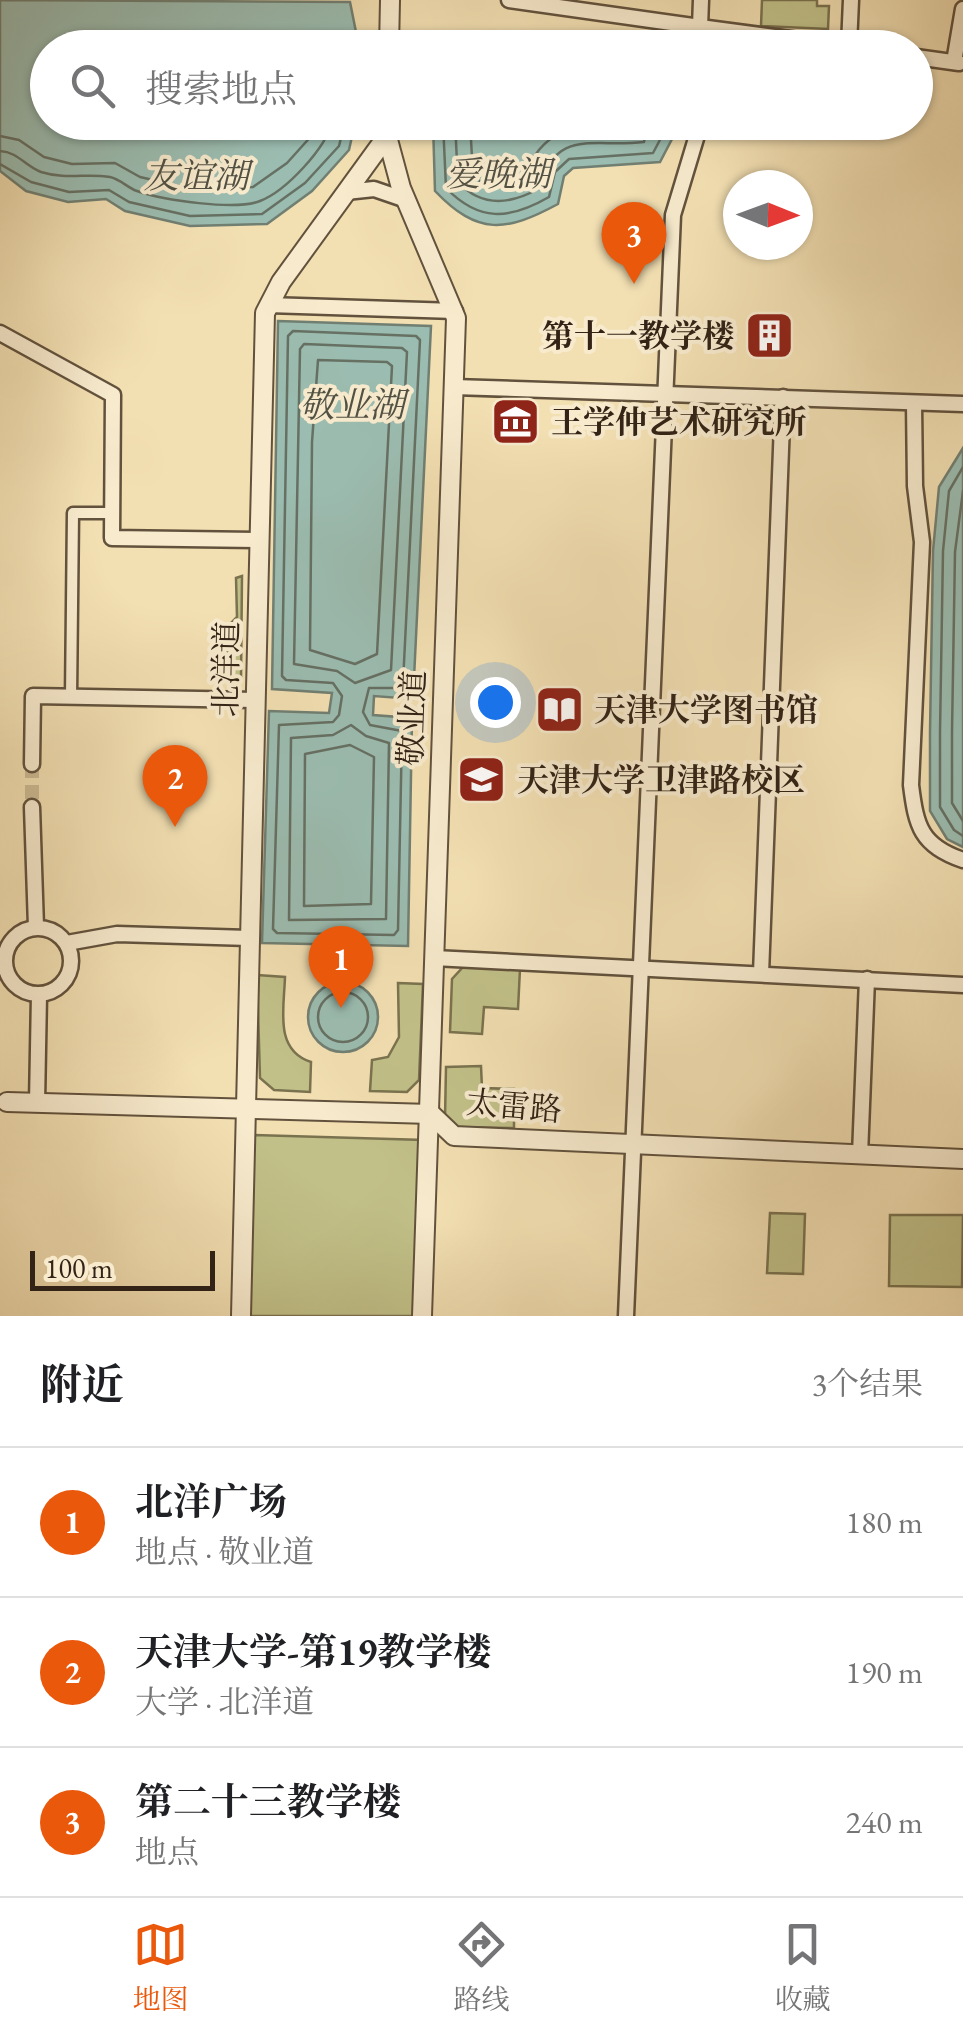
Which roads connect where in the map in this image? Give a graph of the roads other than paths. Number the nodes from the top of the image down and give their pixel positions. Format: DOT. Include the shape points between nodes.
graph roads {
  1 [pos="390,0"];
  2 [pos="509,0"];
  3 [pos="701,0"];
  4 [pos="851,0"];
  5 [pos="963,9"];
  6 [pos="700,28"];
  7 [pos="389,30"];
  8 [pos="716,30"];
  9 [pos="853,30"];
  10 [pos="933,59"];
  11 [pos="959,63"];
  12 [pos="380,140"];
  13 [pos="390,140"];
  14 [pos="696,140"];
  15 [pos="346,192"];
  16 [pos="406,200"];
  17 [pos="268,305"];
  18 [pos="455,311"];
  19 [pos="0,334"];
  20 [pos="454,387"];
  21 [pos="665,392"];
  22 [pos="783,397"];
  23 [pos="914,403"];
  24 [pos="963,404"];
  25 [pos="112,513"];
  26 [pos="259,540"];
  27 [pos="72,696"];
  28 [pos="255,700"];
  29 [pos="32,764"];
  30 [pos="32,806"];
  31 [pos="963,860"];
  32 [pos="36,927"];
  33 [pos="249,938"];
  34 [pos="66,943"];
  35 [pos="434,958"];
  36 [pos="642,968"];
  37 [pos="761,974"];
  38 [pos="867,980"];
  39 [pos="963,985"];
  40 [pos="39,995"];
  41 [pos="7,1102"];
  42 [pos="37,1103"];
  43 [pos="245,1106"];
  44 [pos="430,1114"];
  45 [pos="634,1145"];
  46 [pos="860,1154"];
  47 [pos="963,1159"];
  48 [pos="241,1316"];
  49 [pos="422,1316"];
  50 [pos="626,1316"];
  1 -- 7 [label="street"];
  2 -- 6 [label="street"];
  3 -- 6 [label="street"];
  4 -- 9 [label="street"];
  5 -- 11 [label="street"];
  6 -- 8 [label="street"];
  10 -- 11 [label="street"];
  12 -- 15 [label="street"];
  13 -- 16 [label="street, 敬业道"];
  14 -- 21 [label="street" via="673,215"];
  15 -- 16 [label="street" via="382,190"];
  15 -- 17 [label="street"];
  16 -- 18 [label="street, 敬业道"];
  17 -- 18 [label="street"];
  17 -- 26 [label="street, 北洋道"];
  18 -- 20 [label="street, 敬业道"];
  19 -- 25 [label="street" via="112,395"];
  20 -- 21 [label="street"];
  20 -- 35 [label="street, 敬业道"];
  21 -- 22 [label="street"];
  21 -- 36 [label="street"];
  22 -- 23 [label="street"];
  22 -- 37 [label="street"];
  23 -- 24 [label="street"];
  23 -- 31 [label="street" via="922,542 911,785 916,825 942,852"];
  25 -- 26 [label="street" via="112,538"];
  25 -- 27 [label="street" via="73,513"];
  26 -- 28 [label="street, 北洋道"];
  27 -- 28 [label="street"];
  27 -- 29 [label="street" via="33,696"];
  28 -- 33 [label="street, 北洋道"];
  30 -- 32 [label="street"];
  32 -- 34 [label="street"];
  32 -- 40 [label="street" via="16,935 5,964 13,983"];
  33 -- 34 [label="street" via="117,934"];
  33 -- 43 [label="street, 北洋道"];
  34 -- 40 [label="street" via="72,962 66,980"];
  35 -- 36 [label="street"];
  35 -- 44 [label="street, 敬业道"];
  36 -- 37 [label="street"];
  36 -- 45 [label="street"];
  37 -- 38 [label="street"];
  38 -- 39 [label="street"];
  38 -- 46 [label="street"];
  40 -- 42 [label="street"];
  41 -- 42 [label="street, 太雷路"];
  42 -- 43 [label="street, 太雷路"];
  43 -- 44 [label="street, 太雷路"];
  43 -- 48 [label="street, 北洋道"];
  44 -- 45 [label="street, 太雷路" via="454,1136"];
  44 -- 49 [label="street, 敬业道"];
  45 -- 46 [label="street, 太雷路"];
  45 -- 50 [label="street"];
  46 -- 47 [label="street, 太雷路"];
}
